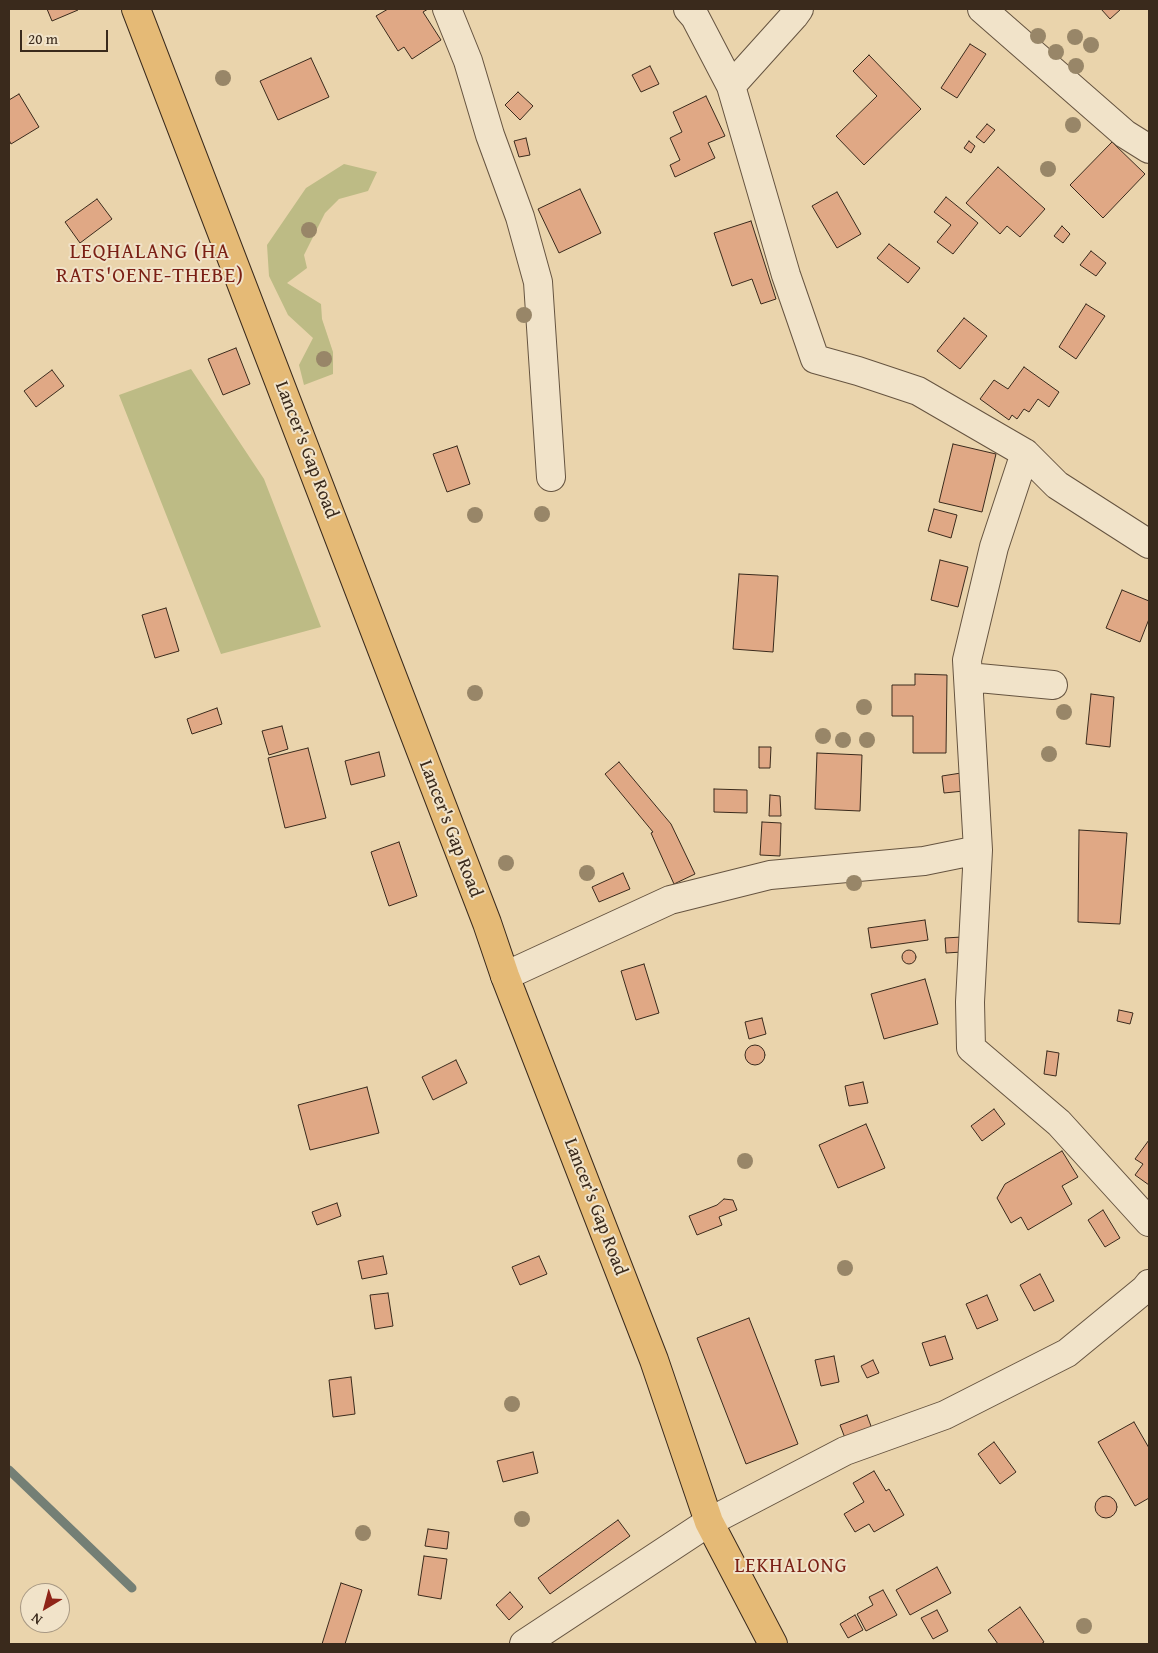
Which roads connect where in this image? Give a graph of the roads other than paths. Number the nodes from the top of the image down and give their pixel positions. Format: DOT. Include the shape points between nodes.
graph roads {
  1 [pos="136,9"];
  2 [pos="447,9"];
  3 [pos="688,9"];
  4 [pos="799,9"];
  5 [pos="982,9"];
  6 [pos="731,86"];
  7 [pos="1149,149"];
  8 [pos="1025,453"];
  9 [pos="551,477"];
  10 [pos="1149,544"];
  11 [pos="968,677"];
  12 [pos="1053,685"];
  13 [pos="978,850"];
  14 [pos="505,976"];
  15 [pos="1149,1222"];
  16 [pos="1149,1284"];
  17 [pos="709,1522"];
  18 [pos="524,1644"];
  19 [pos="773,1644"];
  1 -- 14 [label="main road, Lancer's Gap Road"];
  2 -- 9 [label="street" via="468,61 490,135 520,217 538,282"];
  3 -- 6 [label="street"];
  4 -- 6 [label="street"];
  5 -- 7 [label="street" via="1125,134"];
  6 -- 8 [label="street" via="814,360 918,391"];
  8 -- 10 [label="street" via="1057,485"];
  8 -- 11 [label="street" via="994,547 967,660"];
  11 -- 12 [label="street"];
  11 -- 13 [label="street"];
  13 -- 14 [label="street" via="924,861 770,875 670,900"];
  13 -- 15 [label="street" via="970,1002 971,1048 1059,1123"];
  14 -- 17 [label="main road, Lancer's Gap Road" via="654,1360"];
  16 -- 17 [label="street" via="1067,1353 945,1415 844,1451"];
  17 -- 18 [label="street"];
  17 -- 19 [label="main road, Lancer's Gap Road"];
}
